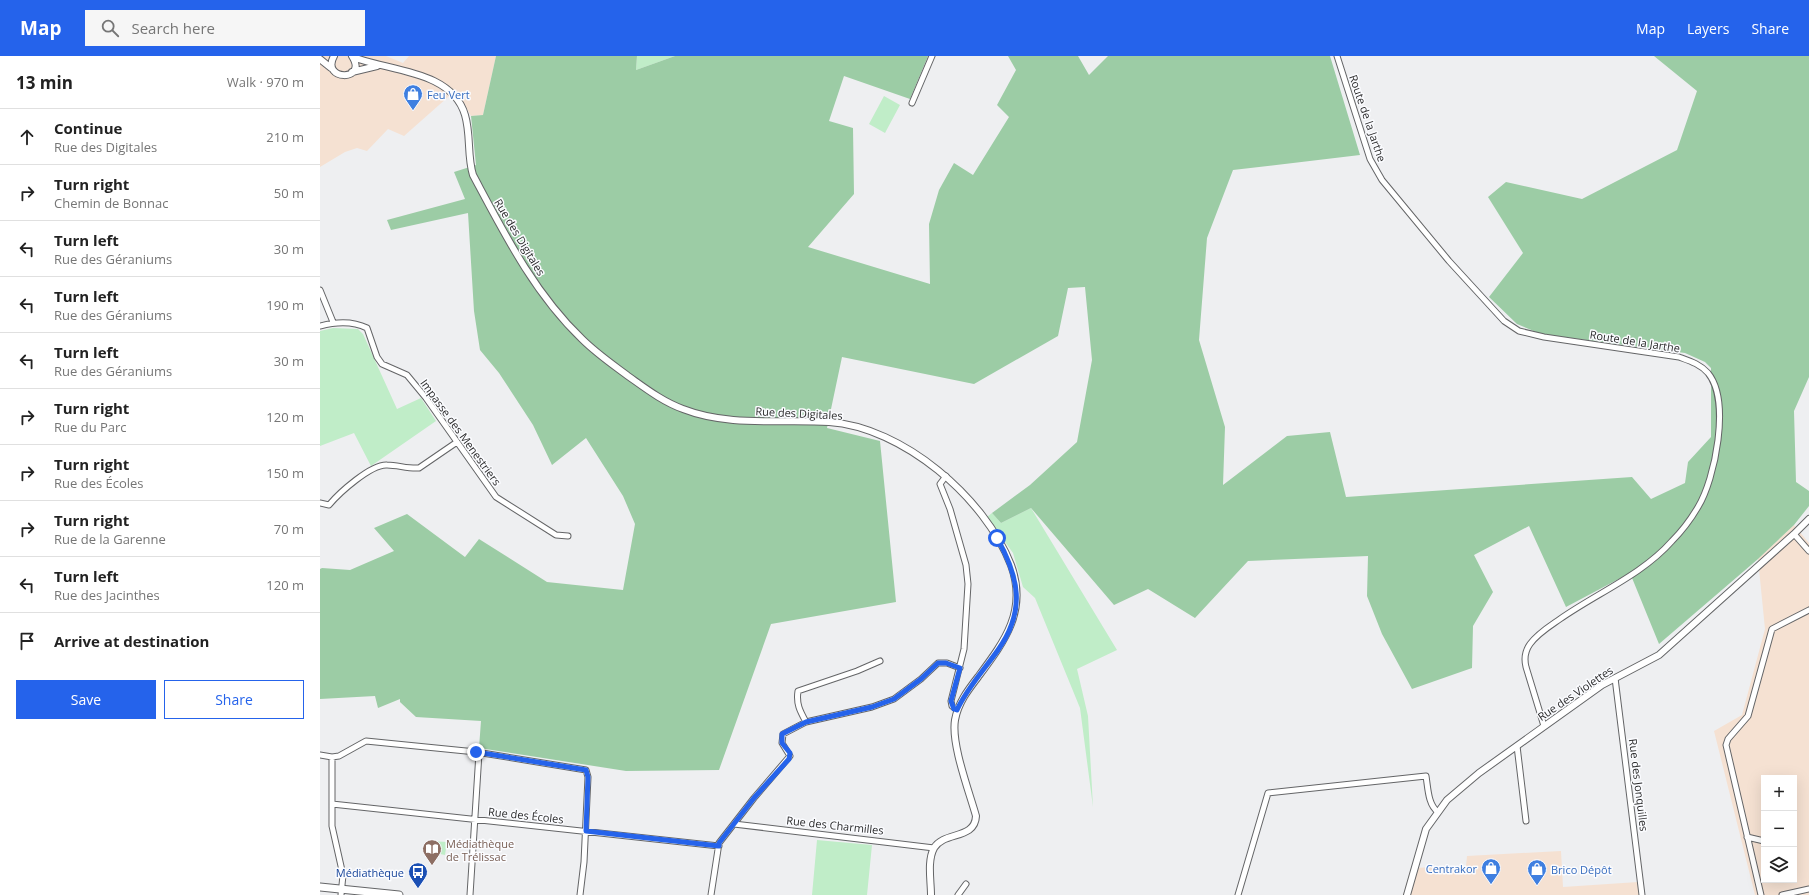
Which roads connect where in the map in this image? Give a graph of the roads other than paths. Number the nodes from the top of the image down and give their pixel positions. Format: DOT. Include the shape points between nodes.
graph roads {
  1 [pos="334,56"];
  2 [pos="352,56"];
  3 [pos="932,56"];
  4 [pos="1337,56"];
  5 [pos="320,59"];
  6 [pos="383,66"];
  7 [pos="331,68"];
  8 [pos="352,72"];
  9 [pos="912,103"];
  10 [pos="320,290"];
  11 [pos="333,322"];
  12 [pos="320,326"];
  13 [pos="457,442"];
  14 [pos="946,476"];
  15 [pos="320,503"];
  16 [pos="1809,518"];
  17 [pos="1794,534"];
  18 [pos="568,536"];
  19 [pos="1809,551"];
  20 [pos="1809,610"];
  21 [pos="880,661"];
  22 [pos="960,668"];
  23 [pos="1615,678"];
  24 [pos="957,710"];
  25 [pos="806,722"];
  26 [pos="1544,726"];
  27 [pos="1517,746"];
  28 [pos="480,753"];
  29 [pos="320,755"];
  30 [pos="332,757"];
  31 [pos="332,804"];
  32 [pos="1438,812"];
  33 [pos="475,819"];
  34 [pos="1526,821"];
  35 [pos="734,824"];
  36 [pos="586,831"];
  37 [pos="1747,837"];
  38 [pos="1761,841"];
  39 [pos="719,846"];
  40 [pos="934,848"];
  41 [pos="966,884"];
  42 [pos="320,887"];
  43 [pos="1809,889"];
  44 [pos="341,892"];
  45 [pos="399,895"];
  46 [pos="470,895"];
  47 [pos="580,895"];
  48 [pos="711,895"];
  49 [pos="931,895"];
  50 [pos="958,895"];
  51 [pos="1238,895"];
  52 [pos="1407,895"];
  53 [pos="1642,895"];
  54 [pos="1761,895"];
  55 [pos="1782,895"];
  1 -- 7 [label="street"];
  2 -- 6 [label="street, Rue des Digitales"];
  2 -- 8 [label="street" via="355,65"];
  3 -- 9 [label="street"];
  4 -- 26 [label="street, Route de la Jarthe" via="1370,159 1382,180 1504,321 1519,331 1544,337 1679,357 1701,367 1715,385 1720,416 1719,439 1708,483 1698,507 1672,542 1641,569 1573,610 1540,633 1529,645 1524,659"];
  5 -- 7 [label="street"];
  6 -- 8 [label="street, Rue des Digitales"];
  6 -- 14 [label="street, Rue des Digitales" via="406,71 434,82 456,98 466,117 473,175 506,238 523,266 570,326 607,361 681,409 725,419 833,422 849,426 870,432 904,448"];
  7 -- 8 [label="street, Rue des Digitales" via="339,76 346,76"];
  10 -- 11 [label="street"];
  11 -- 12 [label="street"];
  11 -- 13 [label="street, Impasse des Menestriers" via="367,328 382,364 407,375"];
  13 -- 15 [label="street" via="419,468 376,466 336,496 329,505"];
  13 -- 18 [label="street, Impasse des Menestriers" via="496,497 556,535"];
  14 -- 22 [label="street" via="940,484 950,509 967,572 964,649"];
  14 -- 24 [label="street, Rue des Digitales" via="971,502 997,538 1011,566 1016,587 1016,607 1010,630 965,694"];
  16 -- 17 [label="street, Rue des Violettes"];
  17 -- 19 [label="street"];
  17 -- 23 [label="street, Rue des Violettes" via="1659,655"];
  20 -- 37 [label="street" via="1772,629 1748,716 1728,739 1726,745"];
  21 -- 25 [label="street" via="815,687 798,691 796,700"];
  22 -- 24 [label="street" via="951,701"];
  22 -- 25 [label="street" via="938,663 894,699 872,707"];
  23 -- 26 [label="street, Rue des Violettes"];
  23 -- 53 [label="street, Rue des Jonquilles"];
  24 -- 40 [label="street, Rue des Digitales" via="956,740 976,822 971,829 944,840"];
  25 -- 35 [label="street" via="782,734 782,743 790,753 789,759"];
  26 -- 27 [label="street, Rue des Violettes"];
  27 -- 32 [label="street, Rue des Violettes" via="1447,800"];
  27 -- 34 [label="street"];
  28 -- 30 [label="street" via="366,741 339,756"];
  28 -- 33 [label="street"];
  28 -- 36 [label="street" via="586,770"];
  29 -- 30 [label="street"];
  30 -- 31 [label="street"];
  31 -- 33 [label="street, Rue des Écoles"];
  31 -- 44 [label="street" via="332,826 343,875"];
  32 -- 51 [label="street" via="1434,810 1430,799 1426,776 1268,793"];
  32 -- 52 [label="street, Rue des Violettes" via="1426,829"];
  33 -- 36 [label="street, Rue des Écoles"];
  33 -- 46 [label="street"];
  35 -- 39 [label="street"];
  35 -- 40 [label="street, Rue des Charmilles"];
  36 -- 39 [label="street, Rue des Écoles"];
  36 -- 47 [label="street"];
  37 -- 38 [label="street"];
  37 -- 54 [label="street"];
  39 -- 48 [label="street"];
  40 -- 49 [label="street" via="931,861"];
  41 -- 50 [label="street"];
  42 -- 44 [label="main road"];
  43 -- 55 [label="street"];
  44 -- 45 [label="main road"];
}
